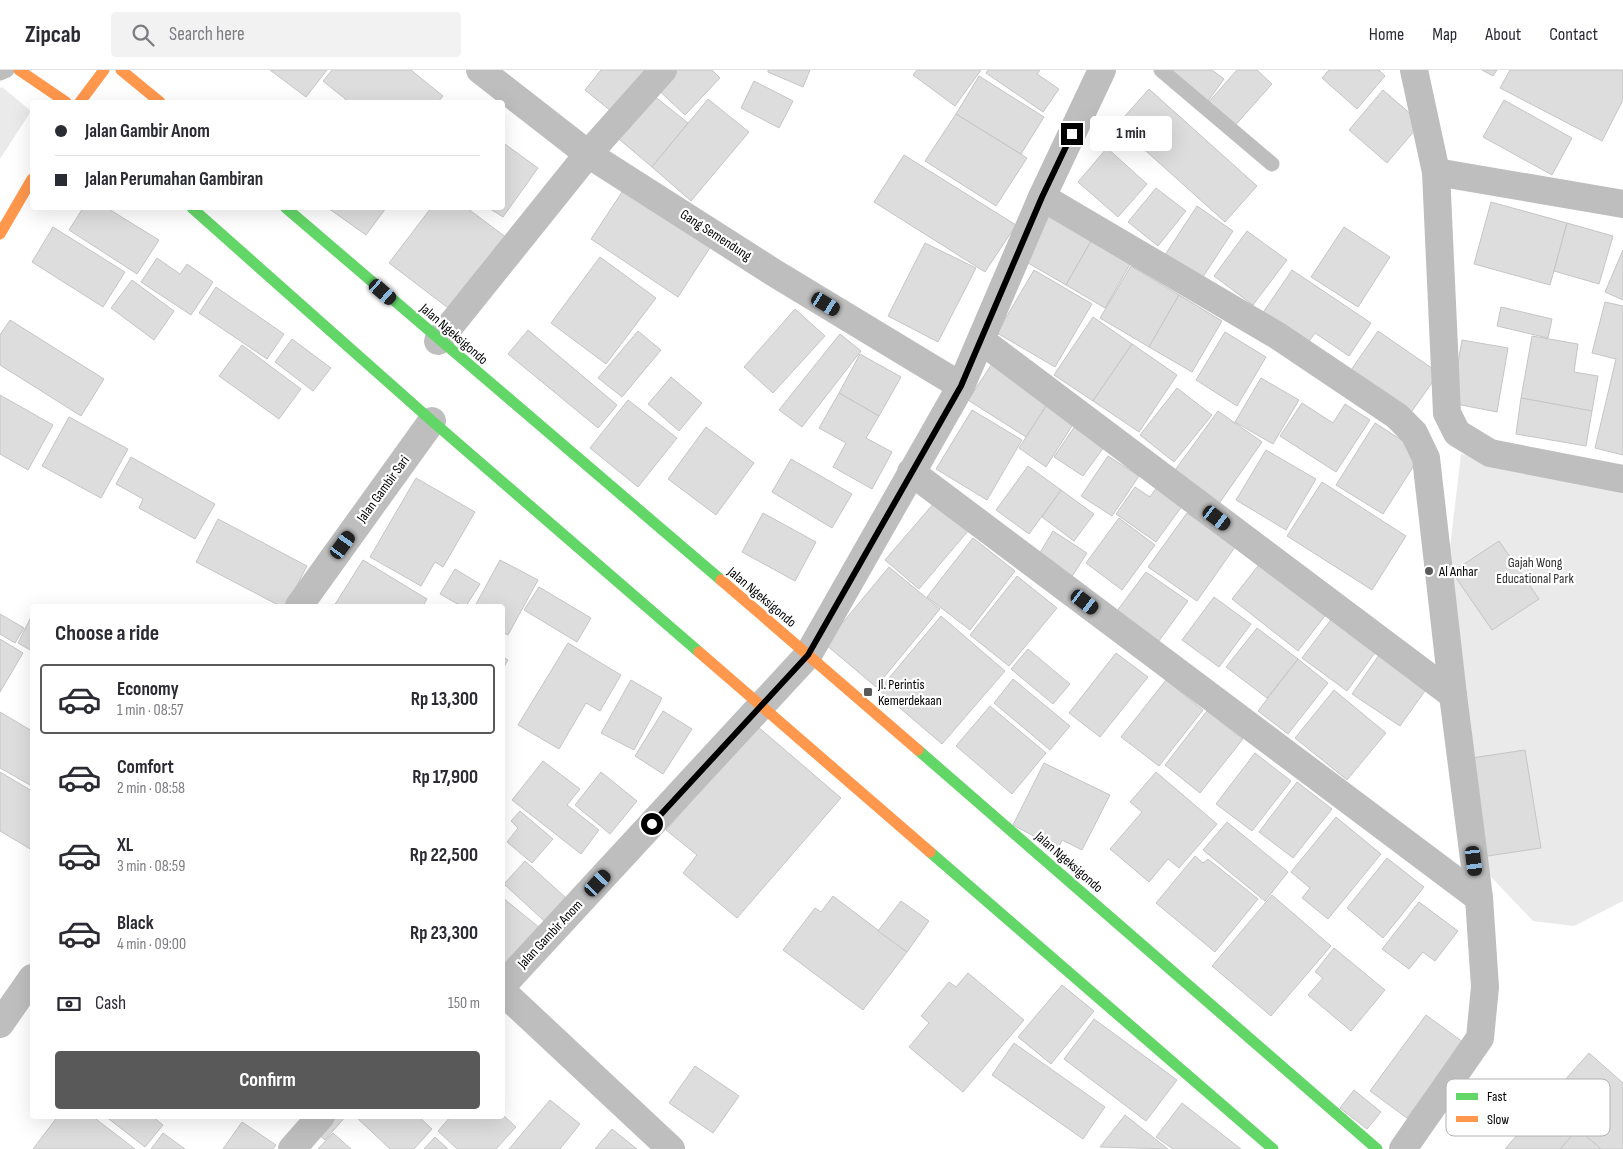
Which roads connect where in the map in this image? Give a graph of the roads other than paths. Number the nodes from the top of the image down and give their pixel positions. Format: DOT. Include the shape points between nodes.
graph roads {
  1 [pos="7,70"];
  2 [pos="19,70"];
  3 [pos="104,70"];
  4 [pos="121,70"];
  5 [pos="480,70"];
  6 [pos="663,70"];
  7 [pos="1102,70"];
  8 [pos="1161,70"];
  9 [pos="1414,70"];
  10 [pos="0,73"];
  11 [pos="63,100"];
  12 [pos="82,100"];
  13 [pos="158,100"];
  14 [pos="588,154"];
  15 [pos="1272,164"];
  16 [pos="1436,172"];
  17 [pos="30,182"];
  18 [pos="1042,197"];
  19 [pos="1623,204"];
  20 [pos="194,210"];
  21 [pos="288,210"];
  22 [pos="0,234"];
  23 [pos="438,341"];
  24 [pos="982,341"];
  25 [pos="961,386"];
  26 [pos="432,421"];
  27 [pos="911,472"];
  28 [pos="1623,479"];
  29 [pos="300,604"];
  30 [pos="808,655"];
  31 [pos="1453,695"];
  32 [pos="761,708"];
  33 [pos="1479,898"];
  34 [pos="30,981"];
  35 [pos="505,983"];
  36 [pos="505,994"];
  37 [pos="0,1024"];
  38 [pos="1452,1079"];
  39 [pos="1446,1087"];
  40 [pos="317,1119"];
  41 [pos="292,1149"];
  42 [pos="671,1149"];
  43 [pos="1272,1149"];
  44 [pos="1377,1149"];
  45 [pos="1403,1149"];
  1 -- 10 [label="lane"];
  2 -- 11 [label="main road"];
  3 -- 12 [label="main road"];
  4 -- 13 [label="main road"];
  5 -- 14 [label="street, Gang Semendung"];
  6 -- 14 [label="street"];
  7 -- 18 [label="street, Jalan Gambir Anom"];
  8 -- 15 [label="lane"];
  9 -- 16 [label="street"];
  14 -- 23 [label="street"];
  14 -- 25 [label="street, Gang Semendung" via="776,274"];
  16 -- 19 [label="street"];
  16 -- 28 [label="street" via="1448,413 1457,433 1490,452"];
  17 -- 22 [label="main road"];
  18 -- 24 [label="street, Jalan Gambir Anom"];
  18 -- 31 [label="street" via="1278,336 1397,416 1414,433 1426,458"];
  20 -- 26 [label="main road"];
  21 -- 23 [label="main road, Jalan Ngeksigondo"];
  23 -- 30 [label="main road, Jalan Ngeksigondo"];
  24 -- 25 [label="street, Jalan Gambir Anom"];
  24 -- 31 [label="street"];
  25 -- 27 [label="street, Jalan Gambir Anom"];
  26 -- 29 [label="street, Jalan Gambir Sari"];
  26 -- 32 [label="main road"];
  27 -- 30 [label="street, Jalan Gambir Anom"];
  27 -- 33 [label="street"];
  30 -- 32 [label="street, Jalan Gambir Anom"];
  30 -- 44 [label="main road, Jalan Ngeksigondo"];
  31 -- 33 [label="street"];
  32 -- 35 [label="street, Jalan Gambir Anom"];
  32 -- 43 [label="main road"];
  33 -- 38 [label="street" via="1484,987 1480,1038"];
  34 -- 37 [label="street"];
  36 -- 42 [label="street"];
  39 -- 45 [label="street"];
  40 -- 41 [label="street"];
}
